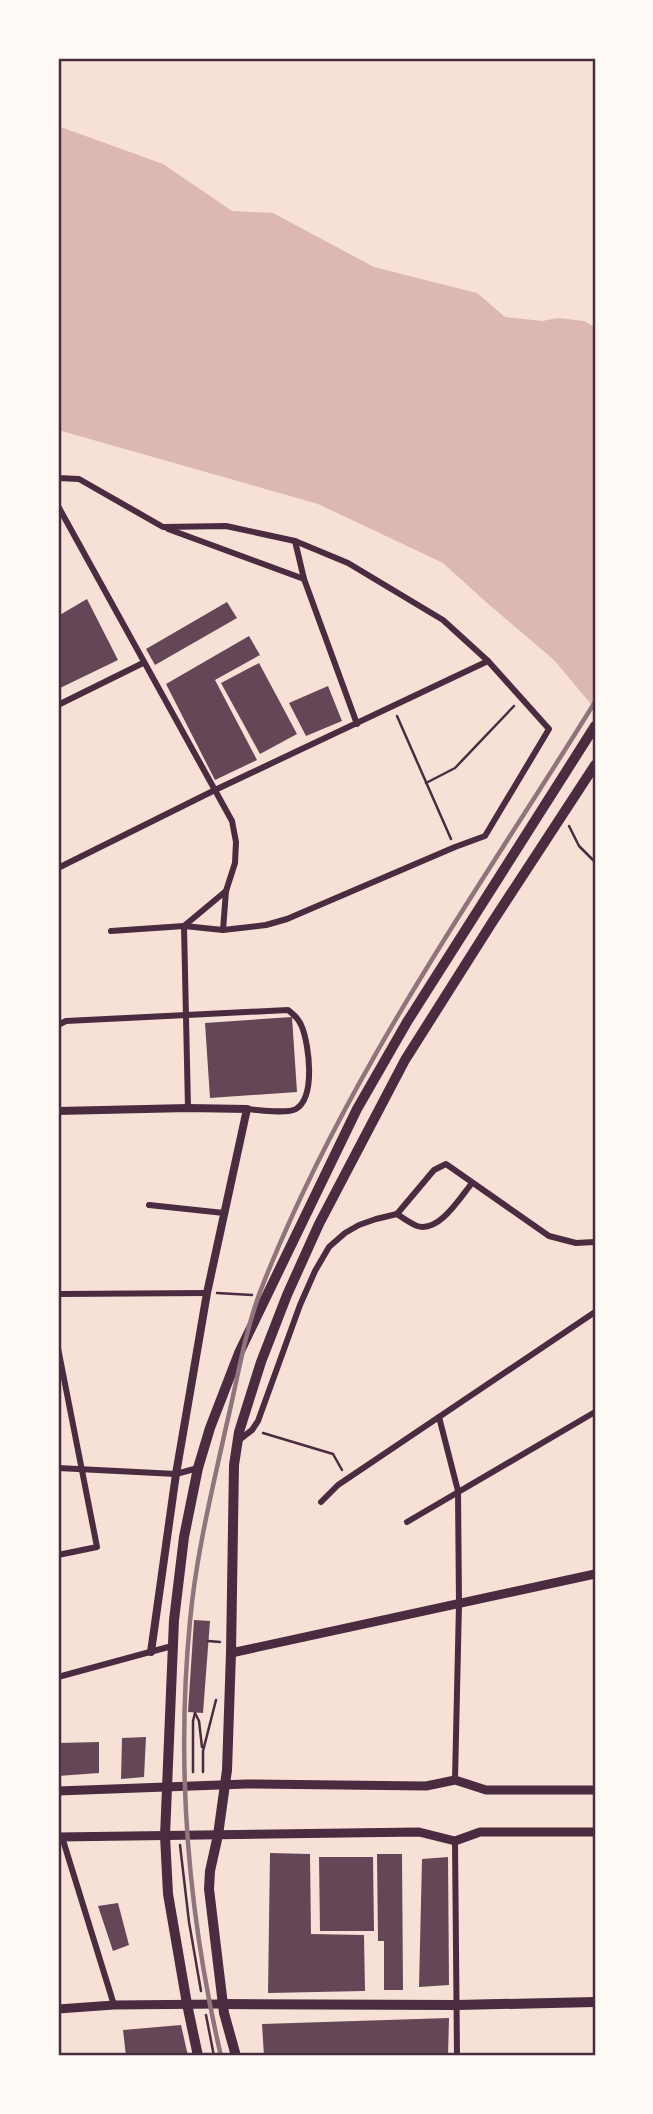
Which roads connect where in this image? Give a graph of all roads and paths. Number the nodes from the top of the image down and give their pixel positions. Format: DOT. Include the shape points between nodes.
graph roads {
  1 [pos="58,478"];
  2 [pos="58,506"];
  3 [pos="163,527"];
  4 [pos="295,541"];
  5 [pos="304,579"];
  6 [pos="488,661"];
  7 [pos="143,663"];
  8 [pos="521,698"];
  9 [pos="58,705"];
  10 [pos="393,707"];
  11 [pos="357,724"];
  12 [pos="595,726"];
  13 [pos="595,765"];
  14 [pos="426,783"];
  15 [pos="215,790"];
  16 [pos="560,820"];
  17 [pos="455,847"];
  18 [pos="595,862"];
  19 [pos="58,867"];
  20 [pos="226,891"];
  21 [pos="184,926"];
  22 [pos="223,930"];
  23 [pos="111,931"];
  24 [pos="185,1014"];
  25 [pos="58,1025"];
  26 [pos="188,1108"];
  27 [pos="247,1109"];
  28 [pos="58,1111"];
  29 [pos="472,1183"];
  30 [pos="149,1205"];
  31 [pos="225,1213"];
  32 [pos="397,1214"];
  33 [pos="595,1242"];
  34 [pos="207,1293"];
  35 [pos="58,1294"];
  36 [pos="268,1296"];
  37 [pos="595,1312"];
  38 [pos="58,1348"];
  39 [pos="595,1412"];
  40 [pos="439,1417"];
  41 [pos="252,1430"];
  42 [pos="237,1442"];
  43 [pos="58,1468"];
  44 [pos="81,1468"];
  45 [pos="198,1468"];
  46 [pos="176,1474"];
  47 [pos="346,1479"];
  48 [pos="458,1491"];
  49 [pos="321,1502"];
  50 [pos="407,1522"];
  51 [pos="58,1555"];
  52 [pos="595,1574"];
  53 [pos="459,1604"];
  54 [pos="172,1646"];
  55 [pos="151,1652"];
  56 [pos="231,1653"];
  57 [pos="58,1676"];
  58 [pos="218,1689"];
  59 [pos="203,1751"];
  60 [pos="193,1772"];
  61 [pos="203,1772"];
  62 [pos="455,1780"];
  63 [pos="225,1785"];
  64 [pos="166,1788"];
  65 [pos="595,1790"];
  66 [pos="58,1791"];
  67 [pos="595,1832"];
  68 [pos="218,1835"];
  69 [pos="165,1836"];
  70 [pos="179,1836"];
  71 [pos="60,1837"];
  72 [pos="455,1841"];
  73 [pos="595,2002"];
  74 [pos="187,2004"];
  75 [pos="204,2004"];
  76 [pos="222,2004"];
  77 [pos="114,2005"];
  78 [pos="457,2005"];
  79 [pos="58,2009"];
  80 [pos="198,2056"];
  81 [pos="214,2056"];
  82 [pos="236,2056"];
  83 [pos="457,2056"];
  1 -- 3 [label="street" via="79,479"];
  2 -- 7 [label="street"];
  3 -- 4 [label="street" via="226,526"];
  3 -- 5 [label="street"];
  4 -- 5 [label="street"];
  4 -- 6 [label="street" via="348,563 443,620"];
  5 -- 11 [label="street"];
  6 -- 8 [label="street"];
  6 -- 10 [label="street"];
  7 -- 9 [label="street"];
  7 -- 15 [label="street"];
  8 -- 14 [label="path" via="455,768"];
  8 -- 17 [label="street" via="548,729 485,836"];
  10 -- 11 [label="street"];
  10 -- 14 [label="path"];
  11 -- 15 [label="street"];
  12 -- 36 [label="main road" via="382,1065"];
  13 -- 16 [label="main road"];
  14 -- 17 [label="path"];
  15 -- 19 [label="street"];
  15 -- 20 [label="street" via="232,821 236,842"];
  16 -- 18 [label="path" via="569,825 579,846"];
  16 -- 42 [label="main road" via="405,1060 318,1224 261,1362"];
  17 -- 22 [label="street" via="287,919"];
  20 -- 21 [label="street"];
  20 -- 22 [label="street"];
  21 -- 22 [label="street"];
  21 -- 23 [label="street"];
  21 -- 24 [label="street"];
  24 -- 25 [label="street"];
  24 -- 26 [label="street"];
  24 -- 27 [label="street" via="288,1010 297,1018 310,1068 305,1097 292,1111"];
  26 -- 27 [label="street"];
  26 -- 28 [label="street"];
  27 -- 31 [label="street"];
  29 -- 32 [label="street" via="438,1223 429,1227"];
  29 -- 32 [label="street" via="446,1164 434,1170"];
  29 -- 33 [label="street" via="549,1236"];
  30 -- 31 [label="street"];
  31 -- 34 [label="street"];
  32 -- 41 [label="street" via="359,1226 329,1247 300,1305"];
  34 -- 35 [label="street"];
  34 -- 36 [label="path"];
  34 -- 46 [label="street"];
  36 -- 45 [label="main road" via="224,1388"];
  37 -- 40 [label="street"];
  38 -- 44 [label="street"];
  39 -- 48 [label="street"];
  40 -- 47 [label="street"];
  40 -- 48 [label="street"];
  41 -- 42 [label="street"];
  41 -- 47 [label="path" via="333,1454"];
  42 -- 56 [label="main road"];
  43 -- 44 [label="street"];
  44 -- 46 [label="street"];
  44 -- 51 [label="street" via="97,1547"];
  45 -- 46 [label="street"];
  45 -- 54 [label="main road" via="184,1537"];
  46 -- 55 [label="street"];
  47 -- 49 [label="street"];
  48 -- 50 [label="street"];
  48 -- 53 [label="street"];
  52 -- 53 [label="main road"];
  53 -- 56 [label="main road"];
  53 -- 62 [label="street"];
  54 -- 55 [label="street"];
  54 -- 64 [label="main road"];
  55 -- 57 [label="street"];
  56 -- 63 [label="main road"];
  58 -- 59 [label="path"];
  59 -- 60 [label="path" via="195,1713"];
  59 -- 61 [label="path"];
  62 -- 63 [label="main road" via="426,1786"];
  62 -- 65 [label="main road" via="486,1790"];
  63 -- 64 [label="main road"];
  63 -- 68 [label="main road"];
  64 -- 66 [label="main road"];
  64 -- 69 [label="main road"];
  67 -- 72 [label="main road" via="480,1832"];
  68 -- 70 [label="main road"];
  68 -- 72 [label="main road" via="419,1832"];
  68 -- 76 [label="main road" via="209,1889"];
  69 -- 70 [label="main road"];
  69 -- 71 [label="main road"];
  69 -- 74 [label="main road" via="167,1894"];
  70 -- 75 [label="path"];
  71 -- 77 [label="street"];
  72 -- 78 [label="street"];
  73 -- 78 [label="main road"];
  74 -- 75 [label="main road"];
  74 -- 77 [label="main road"];
  74 -- 80 [label="main road"];
  75 -- 76 [label="main road"];
  75 -- 81 [label="path"];
  76 -- 78 [label="main road"];
  76 -- 82 [label="main road"];
  77 -- 79 [label="main road"];
  78 -- 83 [label="street"];
}
